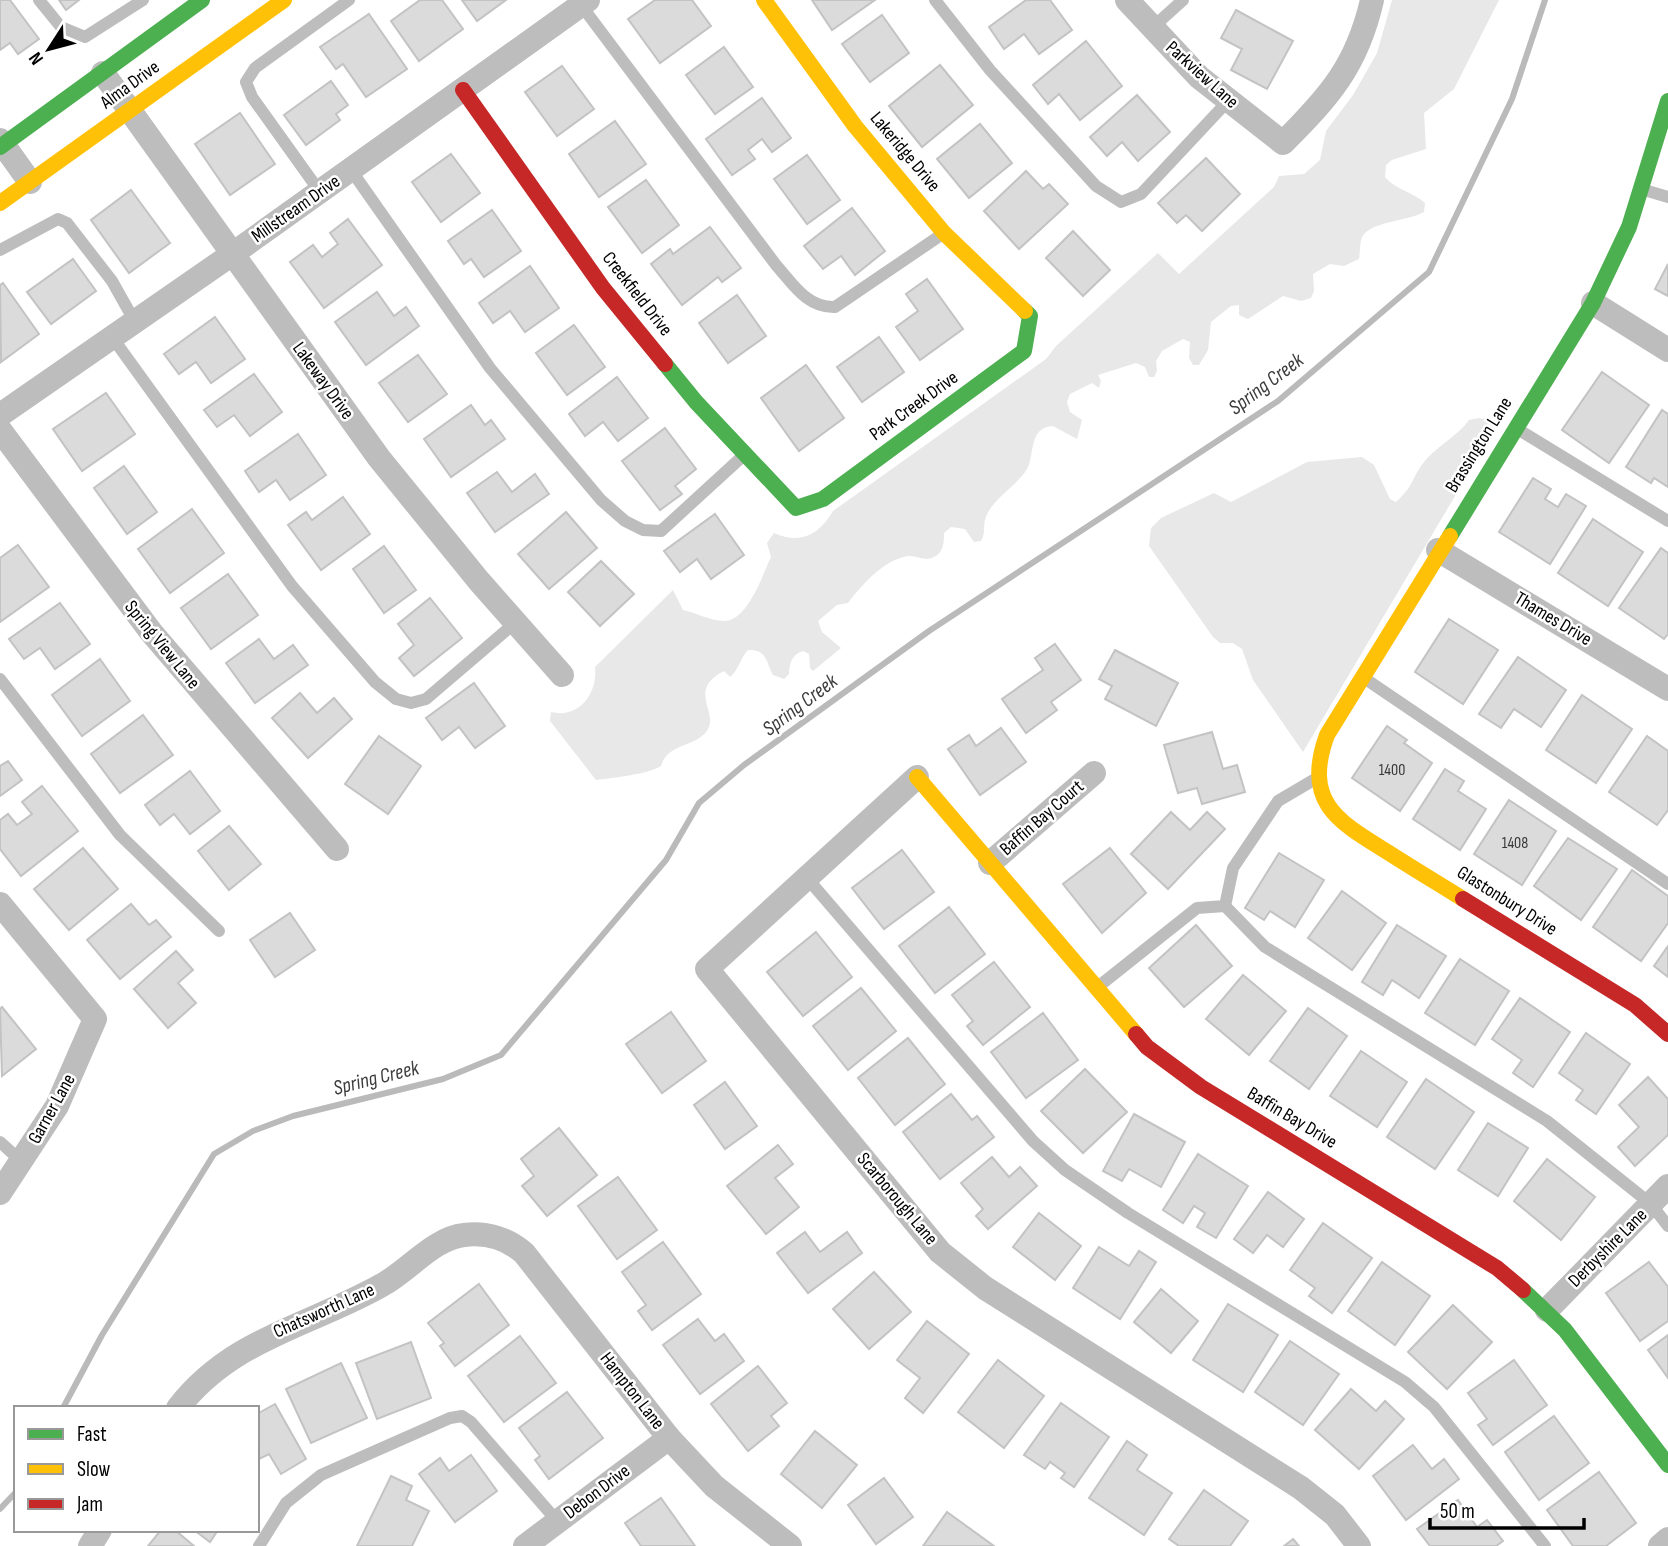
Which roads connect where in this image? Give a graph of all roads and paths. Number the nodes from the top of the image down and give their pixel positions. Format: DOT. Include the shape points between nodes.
graph roads {
  1 [pos="39,0"];
  2 [pos="143,0"];
  3 [pos="202,0"];
  4 [pos="284,0"];
  5 [pos="349,0"];
  6 [pos="764,0"];
  7 [pos="935,0"];
  8 [pos="1127,0"];
  9 [pos="1183,0"];
  10 [pos="1372,0"];
  11 [pos="585,3"];
  12 [pos="1152,28"];
  13 [pos="103,73"];
  14 [pos="463,90"];
  15 [pos="1228,101"];
  16 [pos="1668,101"];
  17 [pos="129,111"];
  18 [pos="1,144"];
  19 [pos="351,170"];
  20 [pos="30,182"];
  21 [pos="1641,189"];
  22 [pos="320,192"];
  23 [pos="1668,197"];
  24 [pos="0,203"];
  25 [pos="944,233"];
  26 [pos="0,250"];
  27 [pos="231,255"];
  28 [pos="1593,303"];
  29 [pos="1030,316"];
  30 [pos="135,322"];
  31 [pos="112,337"];
  32 [pos="1668,350"];
  33 [pos="0,415"];
  34 [pos="1515,428"];
  35 [pos="0,430"];
  36 [pos="745,454"];
  37 [pos="796,508"];
  38 [pos="1668,521"];
  39 [pos="1438,550"];
  40 [pos="516,622"];
  41 [pos="562,675"];
  42 [pos="1362,677"];
  43 [pos="0,680"];
  44 [pos="1668,689"];
  45 [pos="1094,773"];
  46 [pos="916,777"];
  47 [pos="1317,778"];
  48 [pos="1325,803"];
  49 [pos="337,849"];
  50 [pos="990,863"];
  51 [pos="807,878"];
  52 [pos="1668,884"];
  53 [pos="0,904"];
  54 [pos="1224,906"];
  55 [pos="219,932"];
  56 [pos="1096,989"];
  57 [pos="1668,1034"];
  58 [pos="0,1142"];
  59 [pos="22,1162"];
  60 [pos="0,1193"];
  61 [pos="1660,1195"];
  62 [pos="1668,1226"];
  63 [pos="482,1236"];
  64 [pos="1547,1310"];
  65 [pos="180,1406"];
  66 [pos="668,1438"];
  67 [pos="1668,1465"];
  68 [pos="558,1522"];
  69 [pos="1668,1539"];
  70 [pos="264,1544"];
  71 [pos="525,1546"];
  72 [pos="790,1546"];
  73 [pos="1359,1546"];
  74 [pos="1545,1546"];
  75 [pos="1660,1546"];
  1 -- 2 [label="lane" via="61,27 85,37"];
  3 -- 13 [label="street, Alma Drive"];
  4 -- 17 [label="street, Alma Drive"];
  5 -- 22 [label="lane" via="255,68 246,82"];
  6 -- 25 [label="street, Lakeridge Drive" via="855,126"];
  7 -- 15 [label="lane" via="990,69 1096,186 1121,202 1141,194"];
  8 -- 12 [label="street, Parkview Lane"];
  9 -- 12 [label="lane"];
  10 -- 15 [label="street, Parkview Lane" via="1352,63 1320,106 1283,143"];
  11 -- 14 [label="street, Millstream Drive"];
  11 -- 25 [label="lane" via="804,297 821,307 835,307"];
  12 -- 15 [label="street, Parkview Lane"];
  13 -- 17 [label="street, Lakeway Drive"];
  13 -- 18 [label="street, Alma Drive"];
  14 -- 19 [label="street, Millstream Drive"];
  14 -- 36 [label="street, Creekfield Drive" via="603,288"];
  16 -- 21 [label="street, Brassington Lane"];
  17 -- 20 [label="street, Alma Drive"];
  17 -- 27 [label="street, Lakeway Drive"];
  18 -- 20 [label="street"];
  19 -- 22 [label="street, Millstream Drive"];
  19 -- 36 [label="lane" via="490,368 625,521 653,533 661,531"];
  20 -- 24 [label="street, Alma Drive"];
  21 -- 23 [label="lane"];
  21 -- 28 [label="street, Brassington Lane" via="1620,253"];
  22 -- 27 [label="street, Millstream Drive"];
  25 -- 29 [label="street, Lakeridge Drive"];
  26 -- 30 [label="lane" via="47,222 58,219 67,223 112,281"];
  27 -- 30 [label="street, Millstream Drive"];
  27 -- 40 [label="street, Lakeway Drive" via="379,458"];
  28 -- 32 [label="street"];
  28 -- 34 [label="street, Brassington Lane"];
  29 -- 37 [label="street, Park Creek Drive" via="1024,351 823,499"];
  30 -- 31 [label="street, Millstream Drive"];
  31 -- 33 [label="street, Millstream Drive"];
  31 -- 40 [label="lane" via="292,586 375,682 396,699 426,699"];
  34 -- 38 [label="lane"];
  34 -- 39 [label="street, Brassington Lane"];
  35 -- 49 [label="street, Spring View Lane" via="150,632"];
  36 -- 37 [label="street, Creekfield Drive"];
  39 -- 42 [label="street, Brassington Lane"];
  39 -- 44 [label="street, Thames Drive"];
  40 -- 41 [label="street, Lakeway Drive"];
  42 -- 47 [label="street, Brassington Lane" via="1327,735"];
  42 -- 52 [label="lane"];
  43 -- 55 [label="lane" via="120,835"];
  45 -- 50 [label="street, Baffin Bay Court"];
  46 -- 50 [label="street, Baffin Bay Drive"];
  46 -- 51 [label="street, Scarborough Lane"];
  47 -- 48 [label="street, Brassington Lane"];
  47 -- 54 [label="lane" via="1278,801 1233,868"];
  48 -- 57 [label="street, Glastonbury Drive" via="1340,823 1635,1005"];
  50 -- 56 [label="street, Baffin Bay Drive"];
  51 -- 73 [label="street, Scarborough Lane" via="707,969 724,990 940,1251 985,1288 1301,1488 1335,1515"];
  51 -- 74 [label="lane" via="1032,1141 1128,1213 1405,1382 1443,1417"];
  53 -- 59 [label="street, Garner Lane" via="96,1019 57,1106"];
  54 -- 56 [label="lane" via="1197,908"];
  54 -- 61 [label="lane" via="1265,947"];
  56 -- 64 [label="street, Baffin Bay Drive" via="1147,1047 1201,1087 1497,1268"];
  58 -- 59 [label="lane"];
  59 -- 60 [label="street, Garner Lane"];
  61 -- 62 [label="lane"];
  61 -- 64 [label="street, Derbyshire Lane"];
  63 -- 65 [label="street, Chatsworth Lane" via="463,1235 444,1243 346,1306 273,1333 241,1351 207,1376"];
  63 -- 66 [label="street, Hampton Lane" via="509,1240 524,1253"];
  64 -- 67 [label="street, Baffin Bay Drive"];
  66 -- 68 [label="street, Debon Drive"];
  66 -- 72 [label="street, Hampton Lane" via="714,1486"];
  68 -- 70 [label="lane" via="462,1416 321,1475 286,1503"];
  68 -- 71 [label="street, Debon Drive"];
  69 -- 75 [label="street"];
}
